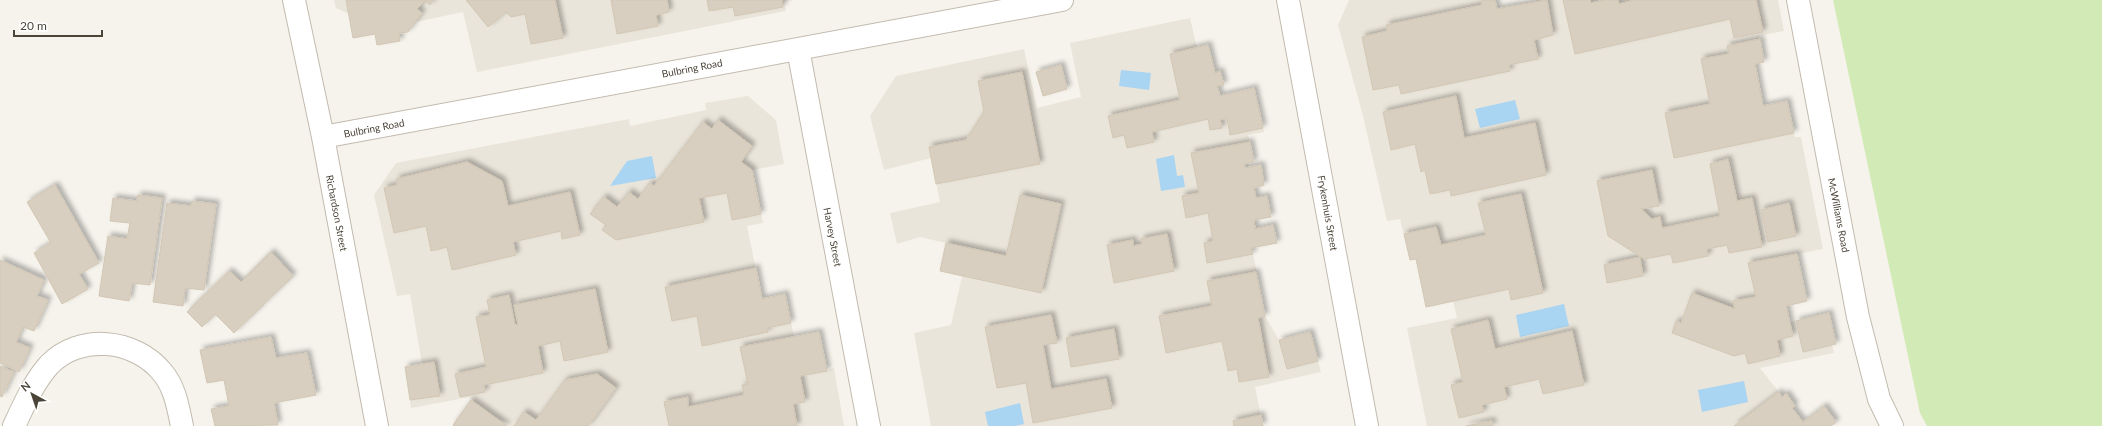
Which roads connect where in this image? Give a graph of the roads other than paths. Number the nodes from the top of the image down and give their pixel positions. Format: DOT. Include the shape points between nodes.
graph roads {
  1 [pos="294,0"];
  2 [pos="1062,0"];
  3 [pos="1288,0"];
  4 [pos="1798,0"];
  5 [pos="798,49"];
  6 [pos="323,137"];
  7 [pos="14,426"];
  8 [pos="182,426"];
  9 [pos="377,426"];
  10 [pos="869,426"];
  11 [pos="1367,426"];
  12 [pos="1892,426"];
  1 -- 6 [label="street, Richardson Street"];
  2 -- 5 [label="street, Bulbring Road"];
  3 -- 11 [label="street, Frykenhuis Street"];
  4 -- 12 [label="street, McWilliams Road" via="1858,317 1879,399"];
  5 -- 6 [label="street, Bulbring Road"];
  5 -- 10 [label="street, Harvey Street"];
  6 -- 9 [label="street, Richardson Street"];
  7 -- 8 [label="street" via="35,383 50,365 68,351 92,343 119,345 142,354 163,372 175,394"];
}
